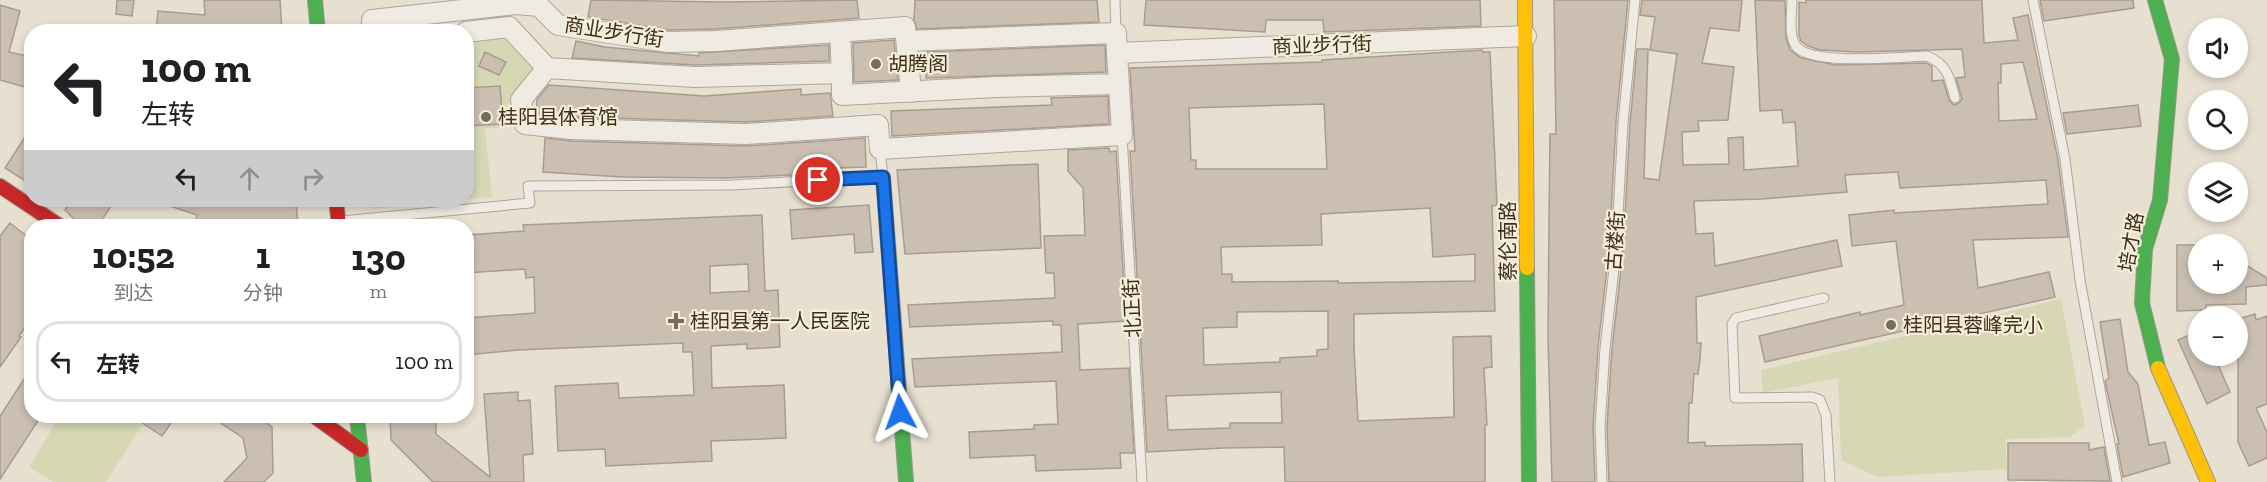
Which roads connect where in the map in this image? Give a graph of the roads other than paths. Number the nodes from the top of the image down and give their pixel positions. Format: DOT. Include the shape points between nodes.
graph roads {
  1 [pos="315,0"];
  2 [pos="1115,0"];
  3 [pos="1525,0"];
  4 [pos="1635,0"];
  5 [pos="1792,0"];
  6 [pos="2033,0"];
  7 [pos="2155,0"];
  8 [pos="317,24"];
  9 [pos="372,24"];
  10 [pos="474,31"];
  11 [pos="840,32"];
  12 [pos="1526,36"];
  13 [pos="907,41"];
  14 [pos="1117,43"];
  15 [pos="547,68"];
  16 [pos="842,73"];
  17 [pos="1119,84"];
  18 [pos="911,92"];
  19 [pos="876,94"];
  20 [pos="1955,98"];
  21 [pos="878,125"];
  22 [pos="1122,135"];
  23 [pos="880,149"];
  24 [pos="883,177"];
  25 [pos="0,186"];
  26 [pos="24,202"];
  27 [pos="32,207"];
  28 [pos="50,219"];
  29 [pos="384,219"];
  30 [pos="1824,298"];
  31 [pos="323,423"];
  32 [pos="358,423"];
  33 [pos="360,450"];
  34 [pos="364,482"];
  35 [pos="906,482"];
  36 [pos="1142,482"];
  37 [pos="1529,482"];
  38 [pos="1602,482"];
  39 [pos="1830,482"];
  40 [pos="2117,482"];
  41 [pos="2208,482"];
  1 -- 8 [label="street"];
  2 -- 14 [label="lane"];
  3 -- 12 [label="street, 蔡伦南路"];
  4 -- 38 [label="lane, 古楼街" via="1602,393"];
  5 -- 20 [label="lane" via="1792,32 1795,45 1803,52 1837,59 1927,56 1938,60 1948,72"];
  6 -- 40 [label="lane" via="2065,159 2080,280"];
  7 -- 41 [label="street, 培才路" via="2172,59 2160,200 2145,249 2142,303 2158,368"];
  9 -- 11 [label="street, 商业步行街" via="372,20 516,4 539,6 558,25 668,42"];
  10 -- 15 [label="street" via="509,27"];
  11 -- 13 [label="street, 商业步行街" via="905,27"];
  11 -- 16 [label="street"];
  12 -- 14 [label="street, 商业步行街"];
  12 -- 37 [label="street, 蔡伦南路"];
  13 -- 14 [label="street, 商业步行街"];
  13 -- 18 [label="street"];
  14 -- 17 [label="street"];
  15 -- 16 [label="street, 商业步行街" via="695,77"];
  15 -- 21 [label="street" via="521,100 525,124 746,134"];
  16 -- 19 [label="street" via="842,95"];
  17 -- 18 [label="street"];
  17 -- 22 [label="street"];
  18 -- 19 [label="street"];
  19 -- 21 [label="street"];
  21 -- 23 [label="street"];
  22 -- 23 [label="street"];
  22 -- 36 [label="lane, 北正街"];
  23 -- 24 [label="lane"];
  24 -- 29 [label="lane" via="731,185 528,186 530,203"];
  24 -- 35 [label="street"];
  25 -- 26 [label="street"];
  27 -- 28 [label="street"];
  30 -- 39 [label="lane" via="1736,318 1732,324 1735,398 1820,400 1826,415"];
  31 -- 33 [label="street"];
  32 -- 33 [label="street"];
  33 -- 34 [label="street"];
}
